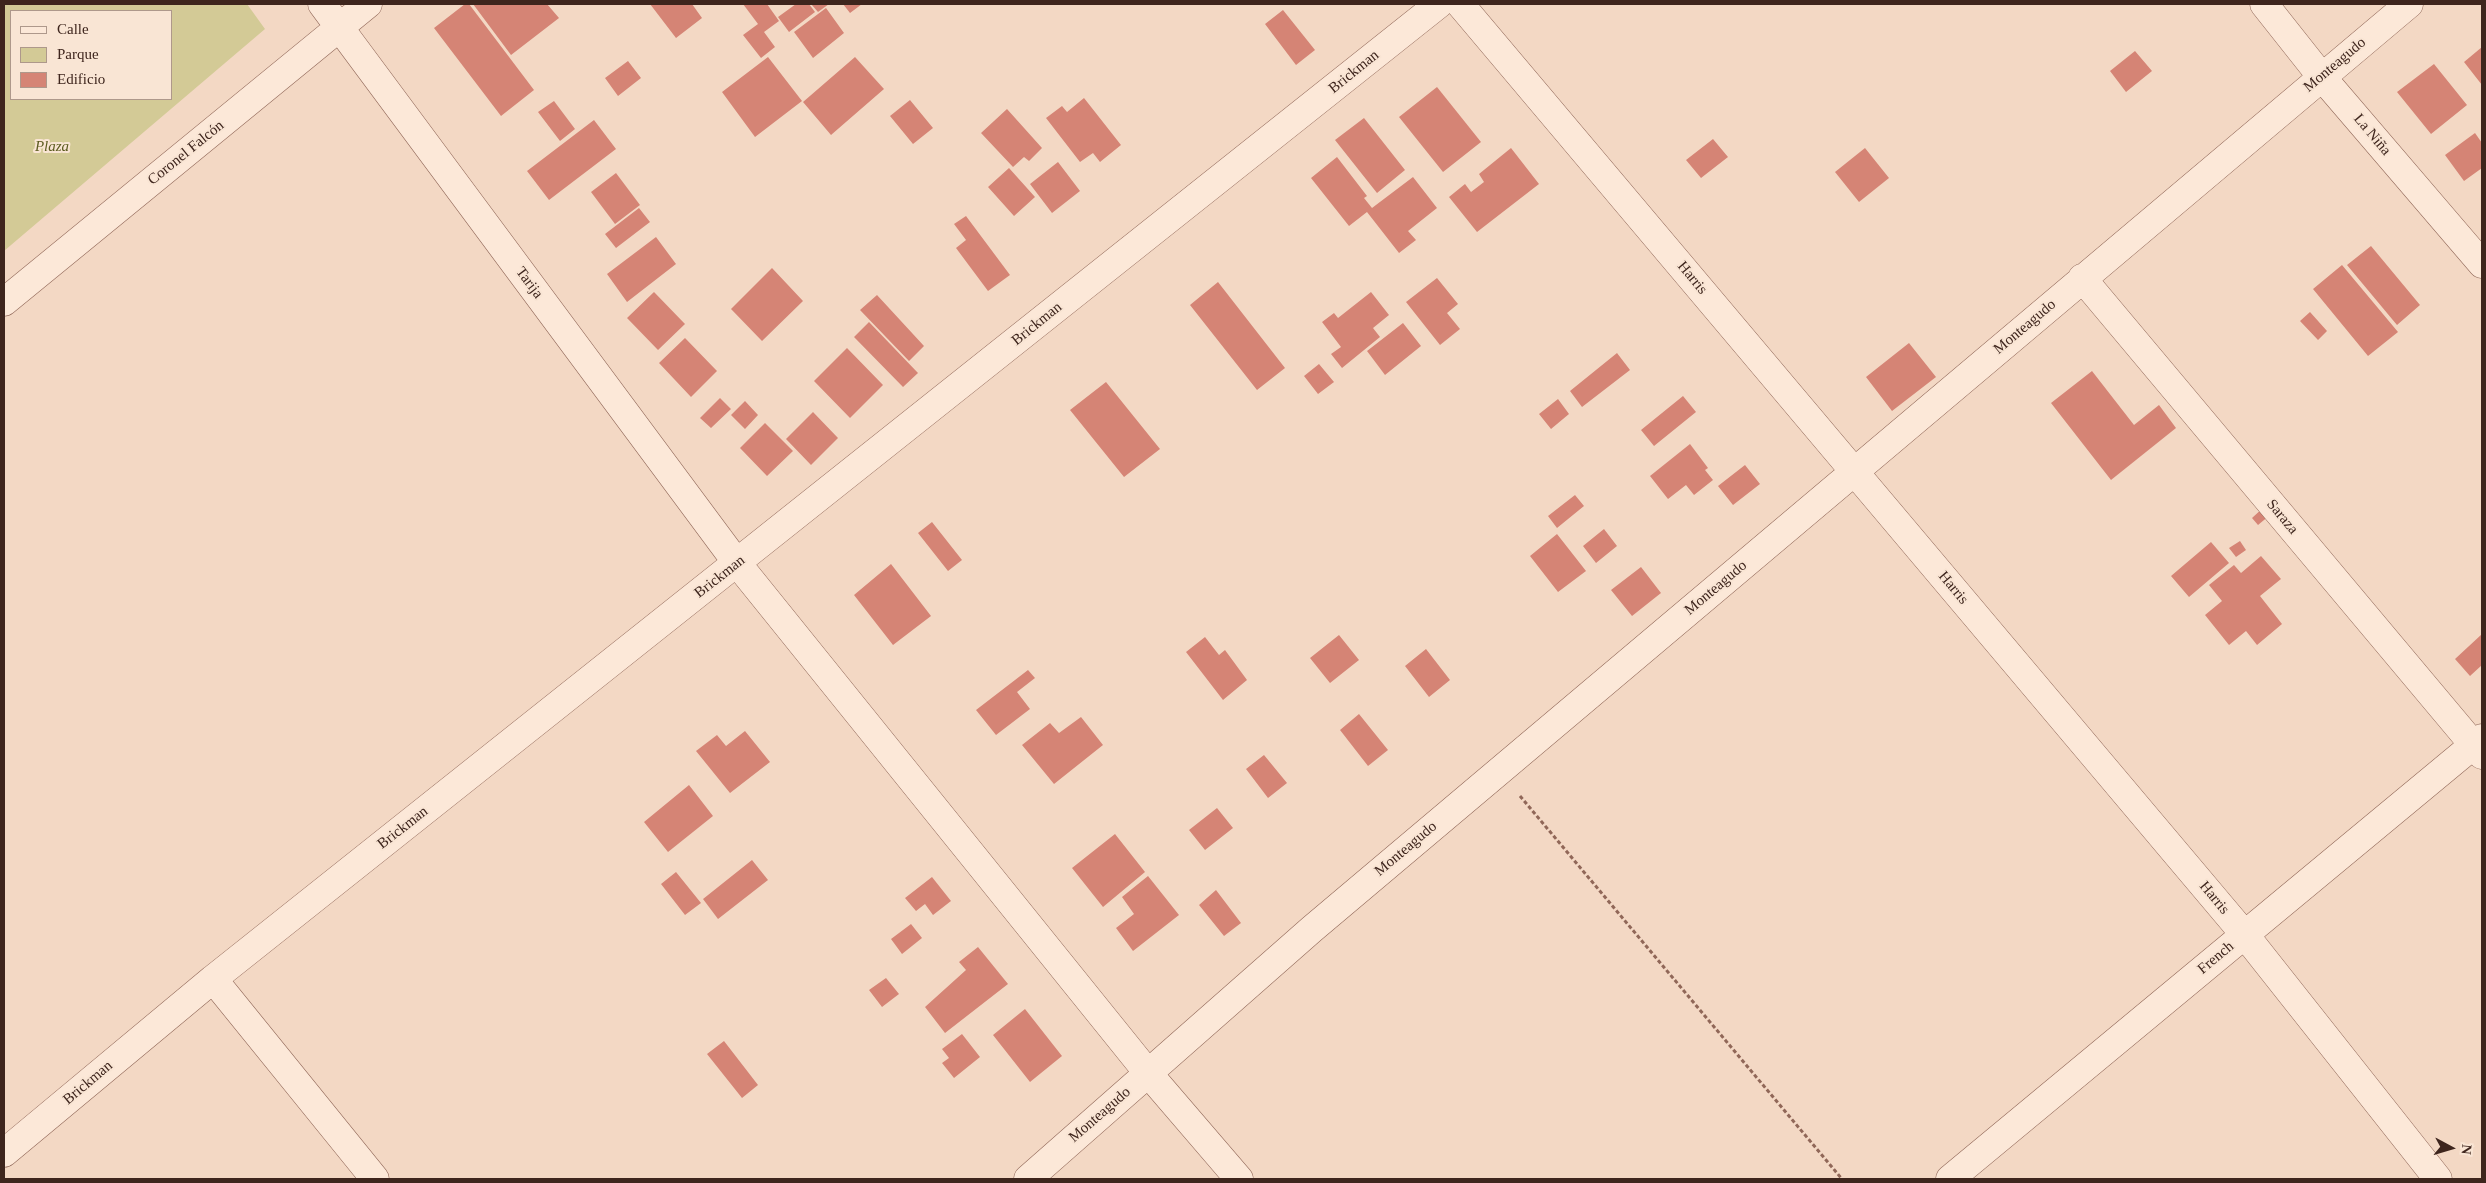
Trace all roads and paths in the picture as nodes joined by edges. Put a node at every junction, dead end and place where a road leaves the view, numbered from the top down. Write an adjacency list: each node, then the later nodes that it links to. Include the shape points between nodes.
1 (322, 4): 7 (street, Tarija)
2 (368, 4): 7 (street, Coronel Falcón)
3 (1439, 4): 13 (street, Brickman)
4 (1460, 4): 12 (street, Harris)
5 (2264, 4): 8 (street, La Niña)
6 (2409, 4): 8 (street, Monteagudo)
7 (339, 28): 11 (street, Coronel Falcón); 13 (street, Tarija)
8 (2321, 76): 9 (street, La Niña); 10 (street, Monteagudo)
9 (2482, 264)
10 (2082, 278): 12 (street, Monteagudo); 14 (street, Saraza)
11 (4, 302)
12 (1855, 471): 15 (street, Monteagudo); 16 (street, Harris)
13 (737, 563): 17 (street, Brickman); 18 (street, Tarija)
14 (2479, 746): 16 (street, French)
15 (1499, 771): 18 (street, Monteagudo, via 1312,928); 23 (path)
16 (2245, 935): 24 (street, French); 25 (street, Harris)
17 (213, 979): 19 (street, Brickman); 20 (street)
18 (1148, 1073): 21 (street, Monteagudo); 22 (street, Tarija)
19 (4, 1153)
20 (375, 1179)
21 (1028, 1179)
22 (1239, 1179)
23 (1842, 1179)
24 (1950, 1179)
25 (2438, 1179)

